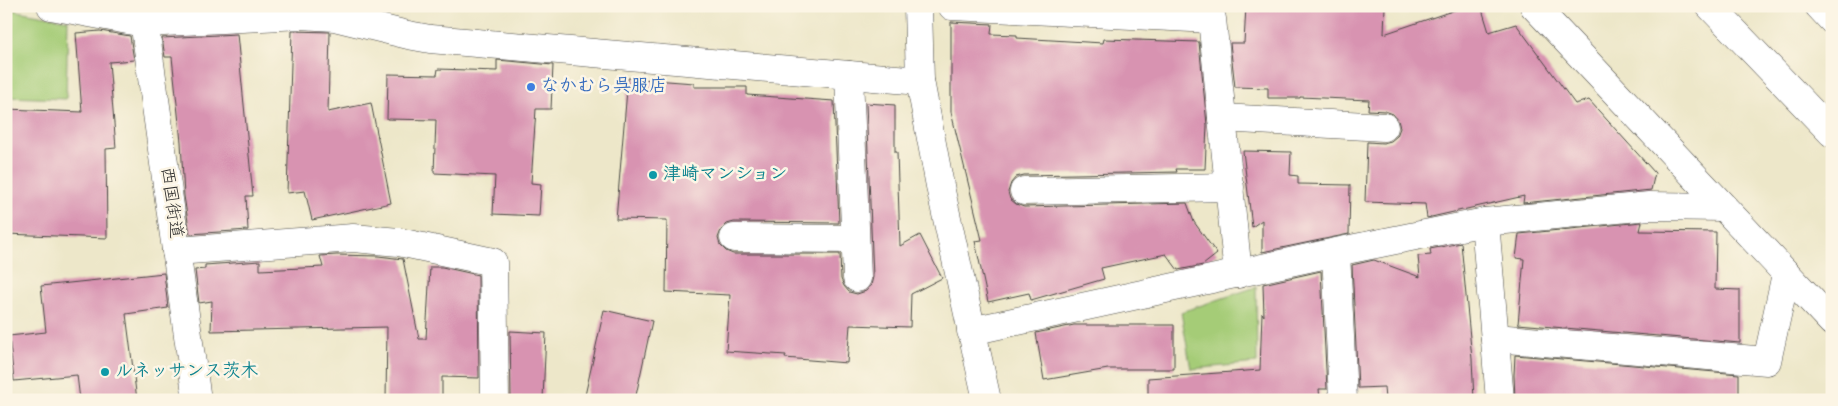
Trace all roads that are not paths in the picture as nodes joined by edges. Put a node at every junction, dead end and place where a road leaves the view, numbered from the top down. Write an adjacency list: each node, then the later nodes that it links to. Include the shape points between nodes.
1 (51, 6): 7 (main road)
2 (918, 6): 10 (main road)
3 (952, 6): 11 (main road, via 1212,19)
4 (1534, 6): 16 (main road)
5 (1710, 6): 13 (main road)
6 (1819, 6): 8 (main road)
7 (143, 14): 9 (main road, via 334,17 430,39); 20 (main road, 西国街道)
8 (1832, 20)
9 (850, 75): 10 (main road); 19 (main road)
10 (920, 81): 26 (main road)
11 (1222, 118): 12 (main road); 14 (main road)
12 (1384, 127)
13 (1832, 133)
14 (1230, 187): 15 (main road); 22 (main road)
15 (1024, 191)
16 (1722, 207): 17 (main road, via 1649,206); 23 (main road)
17 (1485, 222): 21 (main road); 27 (main road)
18 (734, 238): 19 (main road)
19 (855, 239): 24 (main road)
20 (176, 251): 28 (main road, 西国街道); 29 (main road, via 353,238 399,242 493,262)
21 (1336, 252): 22 (main road); 31 (main road)
22 (1238, 274): 26 (main road)
23 (1786, 274): 25 (main road); 27 (main road, via 1768,361)
24 (857, 278)
25 (1832, 322)
26 (971, 331): 30 (main road)
27 (1495, 338): 32 (main road)
28 (197, 400)
29 (495, 400)
30 (987, 400)
31 (1342, 400)
32 (1500, 400)

